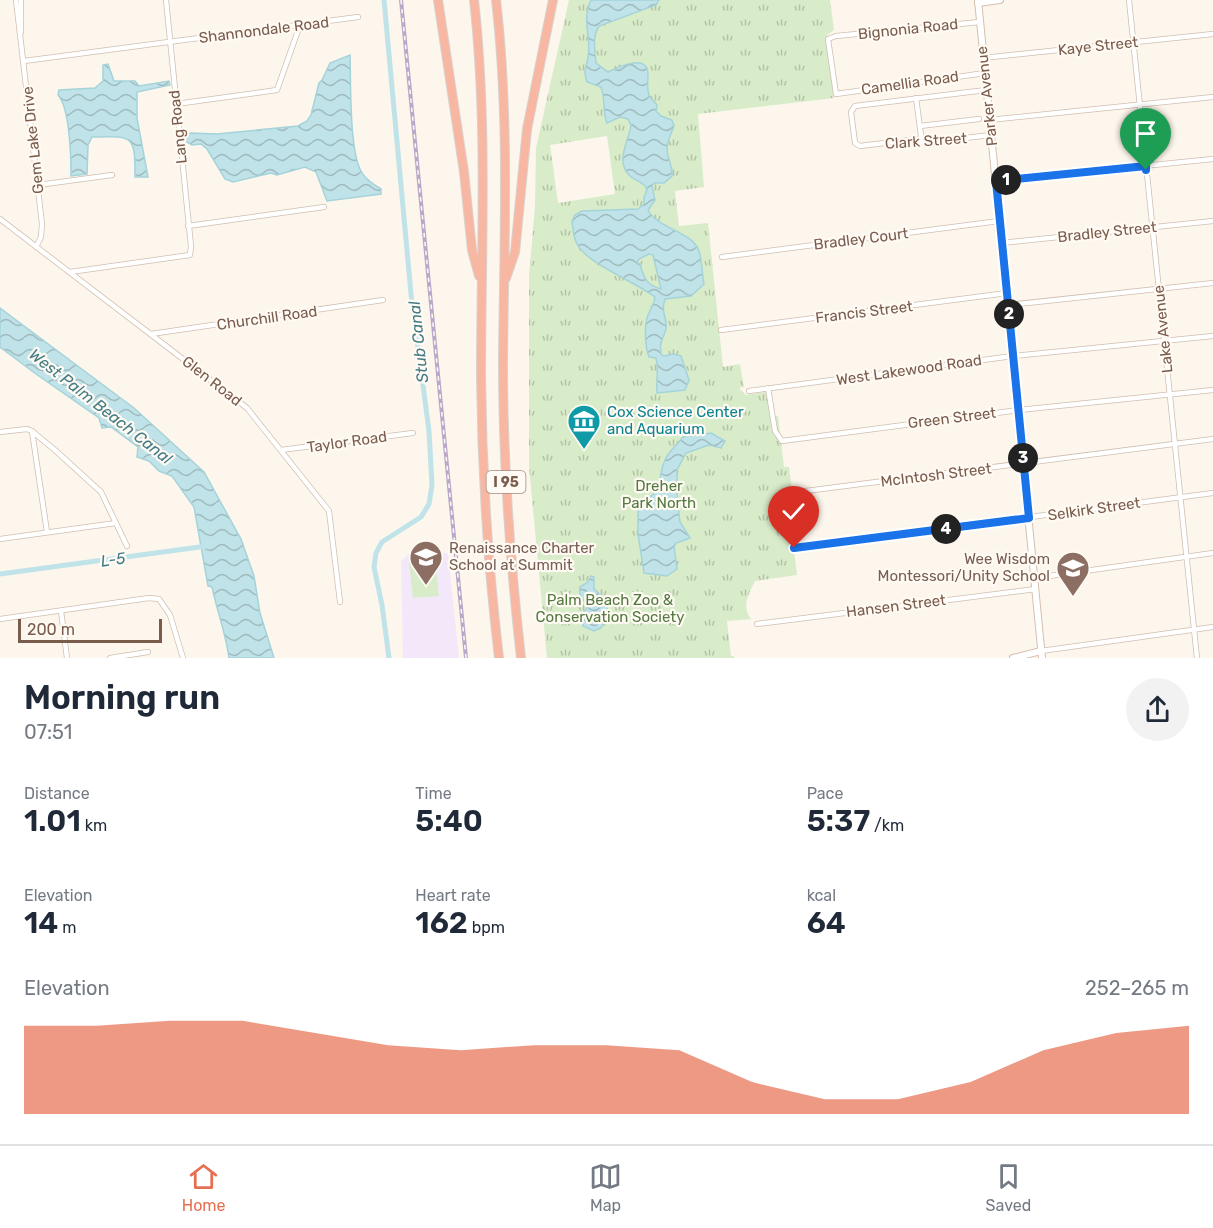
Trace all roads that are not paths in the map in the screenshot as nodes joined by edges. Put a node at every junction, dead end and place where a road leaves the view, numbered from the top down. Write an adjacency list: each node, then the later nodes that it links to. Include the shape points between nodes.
1 (16, 0): 14 (street, Gem Lake Drive)
2 (21, 0): 14 (street, Gem Lake Drive)
3 (166, 0): 16 (street, Lang Road)
4 (438, 0): 49 (highway, via 472,250)
5 (474, 0): 49 (highway, I 95, via 481,86)
6 (496, 0): 48 (highway, I 95, via 504,101)
7 (553, 0): 48 (highway, via 527,129 515,252)
8 (1000, 0): 10 (street)
9 (1129, 0): 17 (street, Lake Avenue)
10 (978, 2): 12 (street, Parker Avenue)
11 (358, 17): 13 (street, Shannondale Road)
12 (980, 22): 18 (street, Parker Avenue); 22 (street, Bignonia Road, via 828,39)
13 (300, 25): 16 (street, Shannondale Road); 25 (street, via 277,90)
14 (21, 32): 19 (street, Gem Lake Drive)
15 (1213, 34): 17 (street, Kaye Street)
16 (170, 42): 19 (street, Shannondale Road); 25 (street, Lang Road)
17 (1133, 43): 18 (street, Kaye Street); 26 (street, Lake Avenue)
18 (983, 58): 20 (street, Parker Avenue)
19 (24, 61): 36 (street, Gem Lake Drive)
20 (984, 73): 21 (street, Parker Avenue); 22 (street, Camellia Road)
21 (986, 90): 24 (street); 28 (street, Parker Avenue)
22 (836, 94)
23 (1213, 97): 26 (street)
24 (916, 98): 29 (street); 31 (street, Clark Street, via 855,106 851,112 855,143 860,146 917,139)
25 (176, 104): 41 (street, Lang Road)
26 (1140, 105): 28 (street); 33 (street, Lake Avenue)
27 (979, 119): 29 (street)
28 (989, 120): 30 (street, Parker Avenue)
29 (920, 126): 31 (street)
30 (991, 135): 31 (street, Clark Street); 35 (street, Parker Avenue)
31 (922, 143)
32 (1213, 159): 33 (street)
33 (1146, 166): 35 (street); 42 (street, Lake Avenue)
34 (112, 175): 36 (street)
35 (996, 181): 39 (street, Parker Avenue)
36 (38, 185): 44 (street, Gem Lake Drive, via 42,224)
37 (324, 207): 41 (street)
38 (0, 219): 44 (street, Glen Road)
39 (999, 221): 43 (street, Parker Avenue); 45 (street, Bradley Court)
40 (1213, 221): 42 (street, Bradley Street)
41 (189, 226): 46 (street, Lang Road, via 190,255)
42 (1152, 228): 43 (street, Bradley Street); 50 (street, Lake Avenue)
43 (1002, 243): 51 (street, Parker Avenue)
44 (36, 247): 46 (street, Glen Road)
45 (722, 257)
46 (70, 273): 55 (street, Glen Road)
47 (1213, 283): 50 (street)
48 (504, 284): 95 (highway, I 95, via 505,453)
49 (482, 285): 94 (highway, I 95, via 483,464)
50 (1159, 290): 53 (street); 57 (street, Lake Avenue)
51 (1007, 293): 53 (street, Parker Avenue); 54 (street, Francis Street)
52 (383, 300): 55 (street, Churchill Road)
53 (1008, 305): 58 (street, Parker Avenue)
54 (721, 330)
55 (151, 334): 69 (street, Glen Road, via 247,408)
56 (1213, 336): 57 (street, West Lakewood Road)
57 (1164, 342): 58 (street, West Lakewood Road); 62 (street, Lake Avenue)
58 (1013, 356): 59 (street, West Lakewood Road); 63 (street, Parker Avenue)
59 (768, 388): 61 (street, West Lakewood Road); 63 (street, Green Street, via 775,431 782,441)
60 (1213, 390): 62 (street, Green Street)
61 (749, 391)
62 (1169, 394): 63 (street, Green Street); 68 (street, Lake Avenue)
63 (1018, 410): 70 (street, Parker Avenue)
64 (32, 431): 65 (street); 74 (street, via 101,492); 75 (street)
65 (0, 432)
66 (413, 433): 69 (street, Taylor Road)
67 (1213, 439): 68 (street, McIntosh Street)
68 (1174, 443): 70 (street, McIntosh Street); 72 (street, Lake Avenue)
69 (281, 450): 83 (street, Glen Road, via 329,511)
70 (1023, 464): 73 (street, Parker Avenue); 78 (street, McIntosh Street, via 788,494 785,497 792,545)
71 (1213, 493): 72 (street, Selkirk Street)
72 (1180, 496): 73 (street, Selkirk Street); 80 (street, Lake Avenue)
73 (1029, 518): 78 (street, Selkirk Street); 81 (street, Parker Avenue)
74 (116, 523): 75 (street); 77 (street)
75 (46, 532): 76 (street)
76 (0, 539)
77 (127, 546)
78 (796, 548)
79 (1213, 553): 80 (street)
80 (1186, 557): 81 (street); 88 (street, Lake Avenue)
81 (1035, 578): 82 (street, Parker Avenue)
82 (1036, 589): 86 (street, Hansen Street); 90 (street, Parker Avenue)
83 (339, 602)
84 (61, 611): 85 (street); 91 (street); 93 (street, via 159,599 167,609)
85 (0, 620)
86 (757, 624)
87 (1213, 627): 88 (street)
88 (1194, 629): 90 (street); 97 (street, Lake Avenue)
89 (148, 652): 92 (street)
90 (1042, 655): 96 (street)
91 (67, 658)
92 (110, 658)
93 (183, 658)
94 (499, 658)
95 (521, 658)
96 (1013, 658)
97 (1197, 658)

